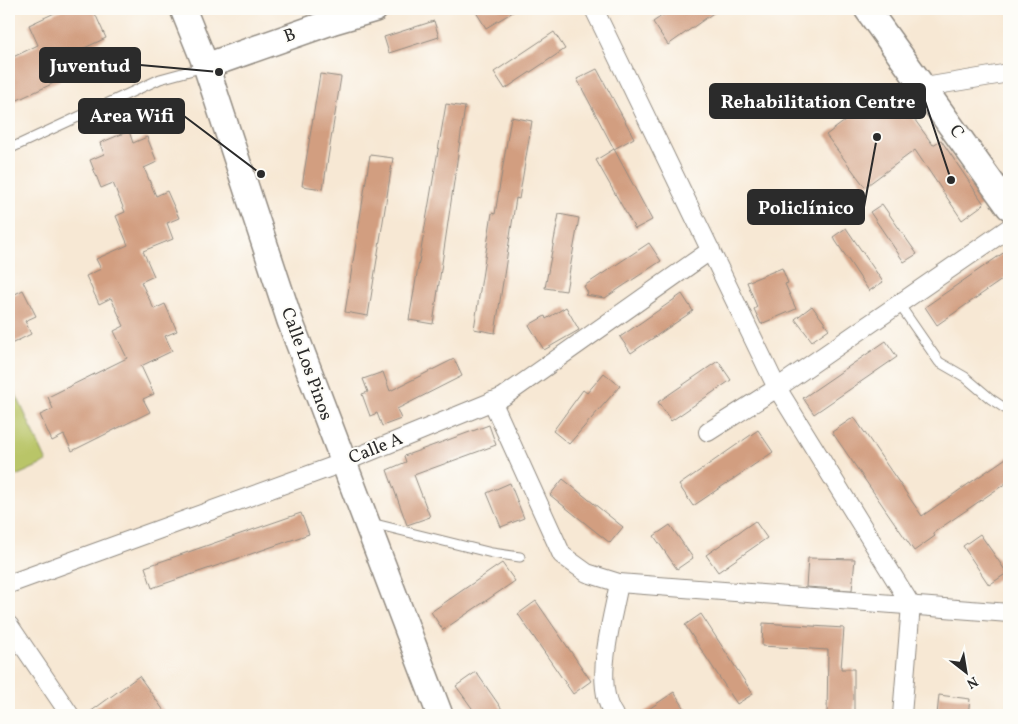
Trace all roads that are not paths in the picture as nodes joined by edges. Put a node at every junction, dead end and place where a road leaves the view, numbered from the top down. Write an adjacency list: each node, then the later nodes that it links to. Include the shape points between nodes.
1 (183, 9): 5 (street, Calle Los Pinos)
2 (375, 9): 5 (street, B)
3 (594, 9): 11 (street)
4 (867, 9): 7 (street, C)
5 (206, 66): 8 (lane, via 160,79); 17 (street, Calle Los Pinos, via 290,321)
6 (1009, 74): 7 (street)
7 (925, 87): 9 (street, C)
8 (9, 149)
9 (1009, 207)
10 (1009, 228): 12 (street)
11 (711, 250): 13 (street); 14 (street, Calle A, via 510,392)
12 (899, 304): 13 (street); 15 (lane, via 939,362 965,376)
13 (777, 388): 16 (street); 22 (street)
14 (492, 401): 17 (street, Calle A); 20 (street, via 562,555 587,573)
15 (1009, 411)
16 (708, 432)
17 (342, 463): 18 (street, Calle Los Pinos); 21 (street, Calle A)
18 (366, 521): 19 (lane); 26 (street, Calle Los Pinos)
19 (520, 557)
20 (620, 583): 22 (street); 27 (street, via 603,674 609,708)
21 (9, 584)
22 (911, 605): 23 (street); 28 (street)
23 (1009, 613)
24 (9, 625): 25 (street)
25 (70, 715)
26 (440, 715)
27 (614, 715)
28 (902, 715)

